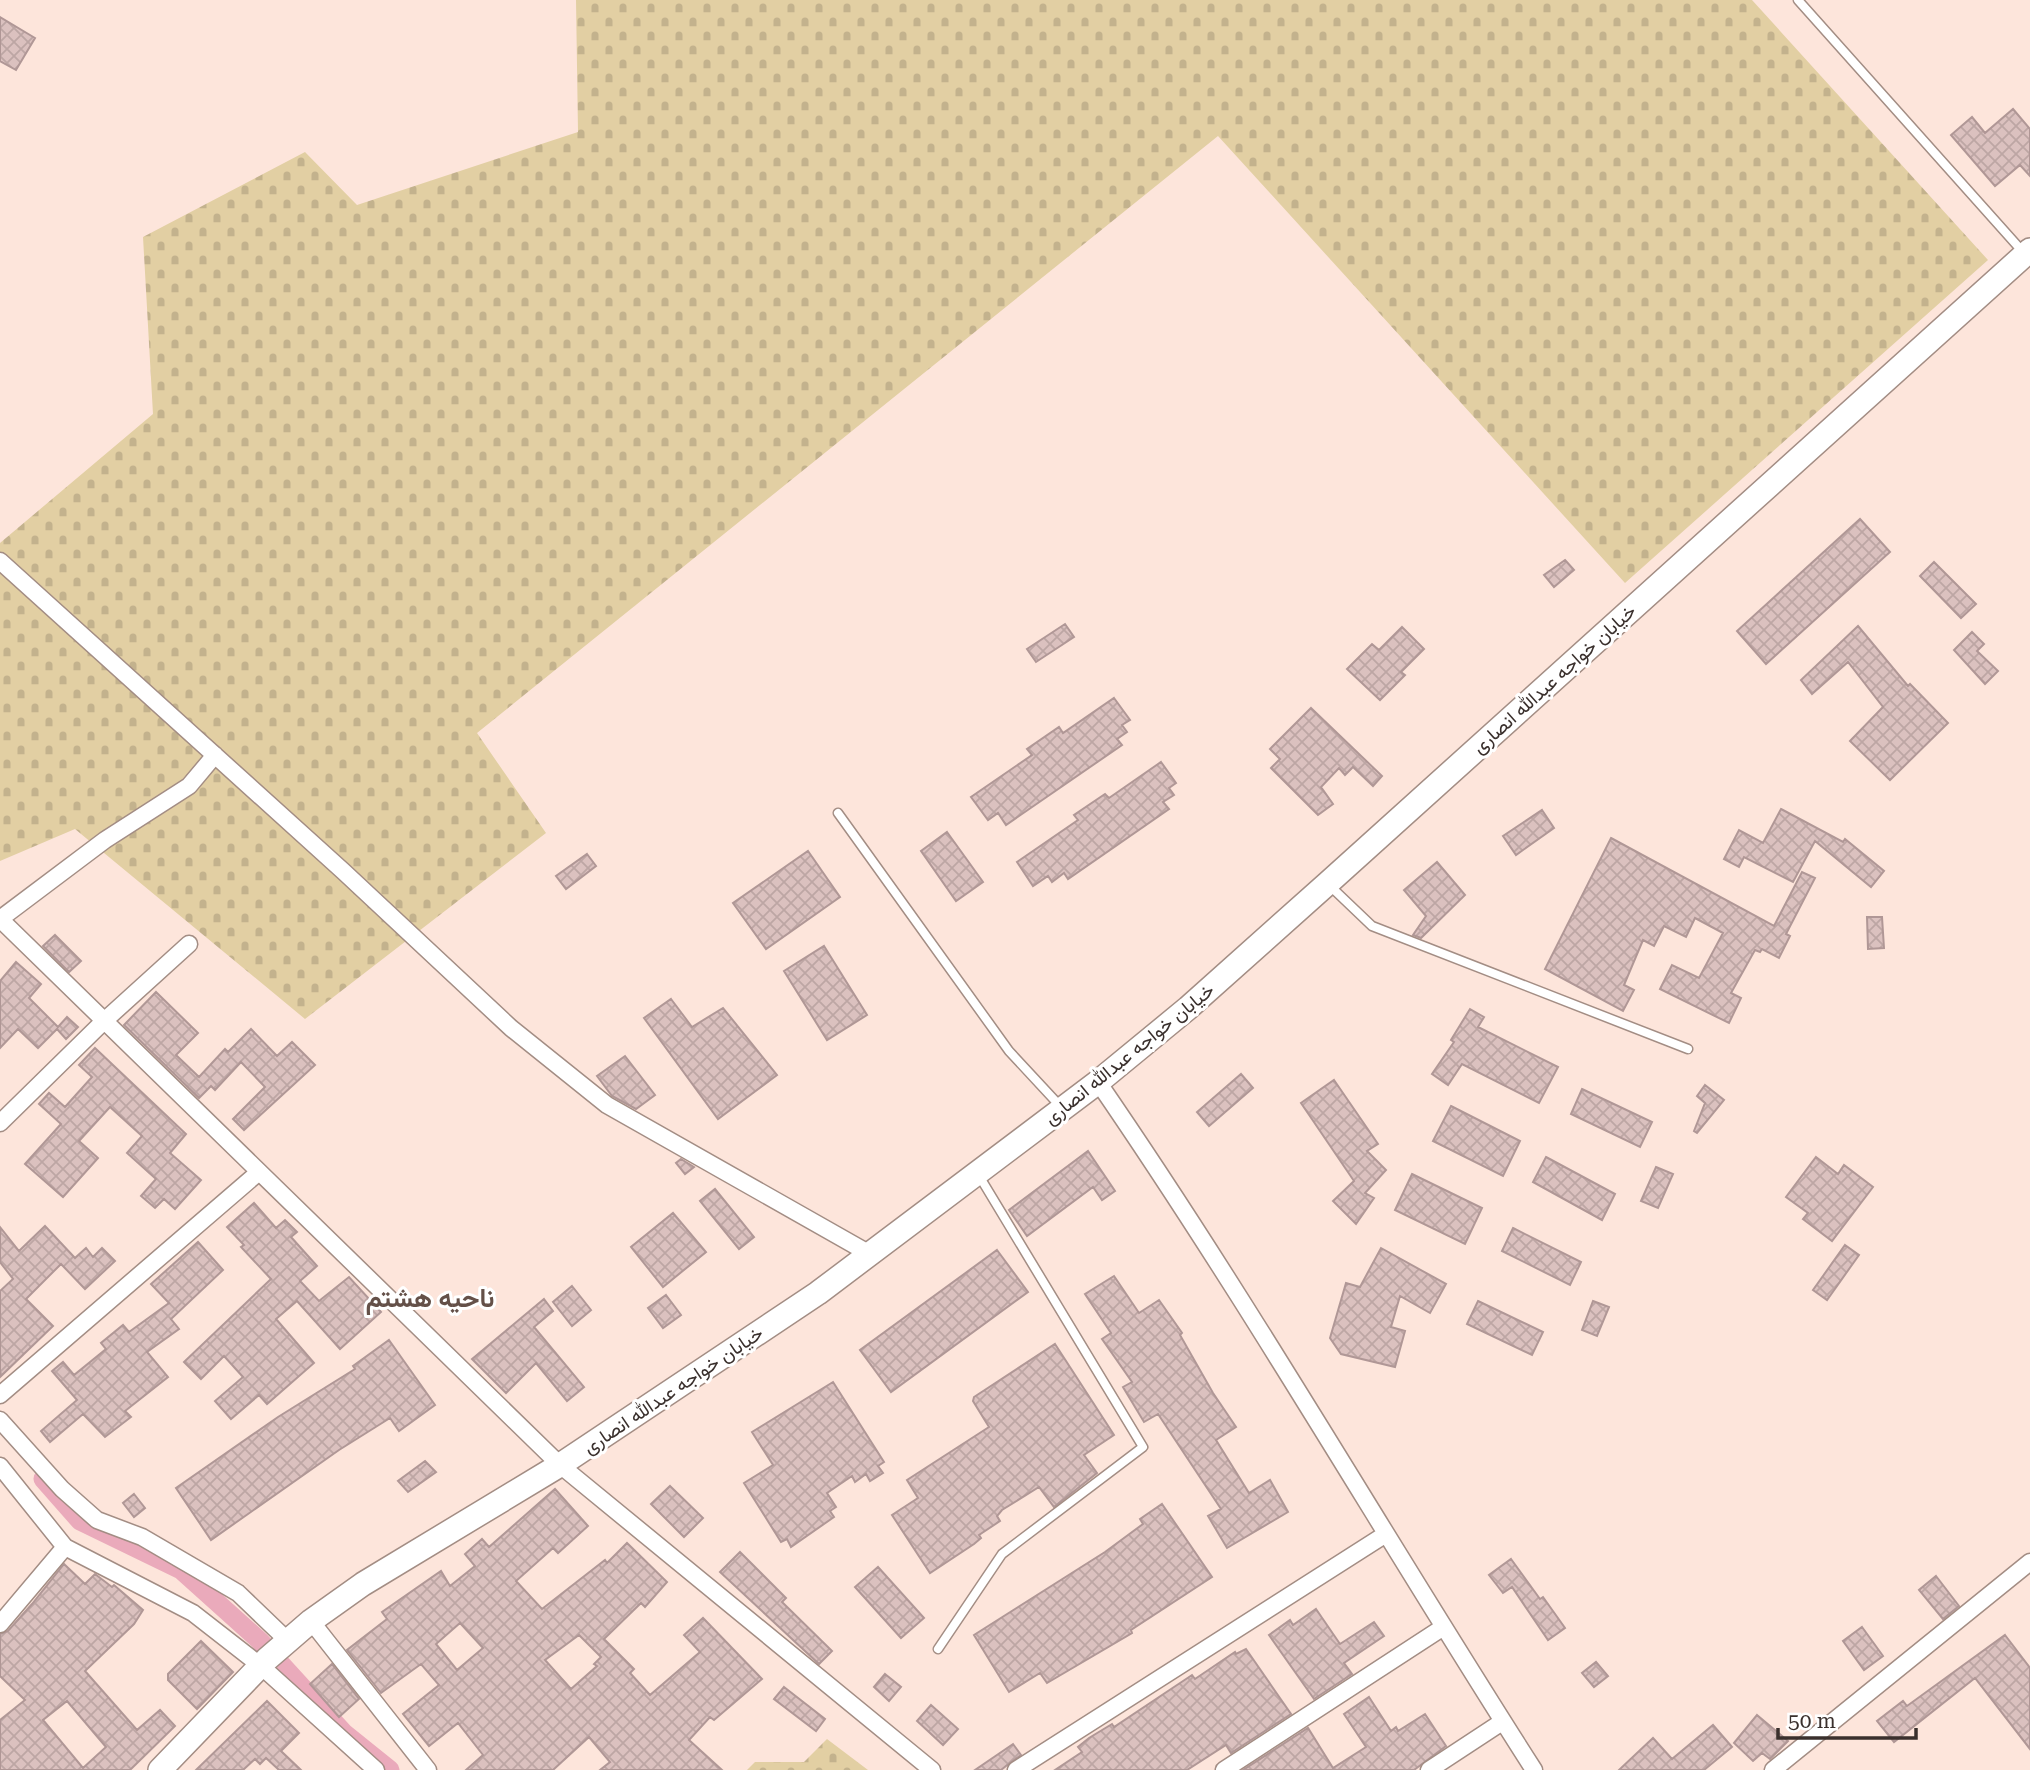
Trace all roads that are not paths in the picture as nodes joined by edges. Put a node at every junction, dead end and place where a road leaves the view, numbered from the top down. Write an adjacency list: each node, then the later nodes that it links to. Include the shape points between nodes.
1 (1798, 0): 2 (lane)
2 (2027, 252): 6 (street, خیابان خواجه عبدالله انصاری)
3 (0, 561): 4 (street)
4 (215, 755): 7 (street, via 189,786); 16 (street, via 511,1028 607,1105)
5 (838, 813): 12 (lane, via 1009,1051)
6 (1328, 883): 10 (lane, via 1372,926); 11 (street, خیابان خواجه عبدالله انصاری)
7 (0, 919): 9 (street)
8 (189, 944): 9 (street)
9 (103, 1022): 13 (street); 14 (street)
10 (1688, 1049)
11 (1098, 1082): 12 (street, خیابان خواجه عبدالله انصاری); 21 (street, via 1193,1220)
12 (1063, 1109): 15 (street, خیابان خواجه عبدالله انصاری)
13 (0, 1123)
14 (259, 1172): 17 (street); 19 (street)
15 (978, 1174): 16 (street, خیابان خواجه عبدالله انصاری); 28 (lane, via 1143,1447 1002,1554)
16 (870, 1255): 19 (street, خیابان خواجه عبدالله انصاری)
17 (0, 1395)
18 (0, 1420): 27 (street, via 61,1489 97,1520 142,1537 239,1592)
19 (559, 1465): 24 (street, خیابان خواجه عبدالله انصاری, via 363,1584); 34 (street)
20 (0, 1466): 22 (street)
21 (1387, 1534): 26 (street); 35 (street)
22 (65, 1547): 25 (street); 29 (street, via 193,1613)
23 (2030, 1562): 39 (street)
24 (311, 1621): 27 (street, خیابان خواجه عبدالله انصاری); 33 (street)
25 (0, 1625)
26 (1442, 1628): 30 (street); 36 (street)
27 (286, 1640): 29 (street, خیابان خواجه عبدالله انصاری)
28 (938, 1649)
29 (261, 1666): 31 (street, خیابان خواجه عبدالله انصاری); 32 (street)
30 (1503, 1721): 37 (street); 38 (street)
31 (160, 1770)
32 (376, 1770)
33 (428, 1770)
34 (932, 1770)
35 (1016, 1770)
36 (1224, 1770)
37 (1429, 1770)
38 (1534, 1770)
39 (1773, 1770)

